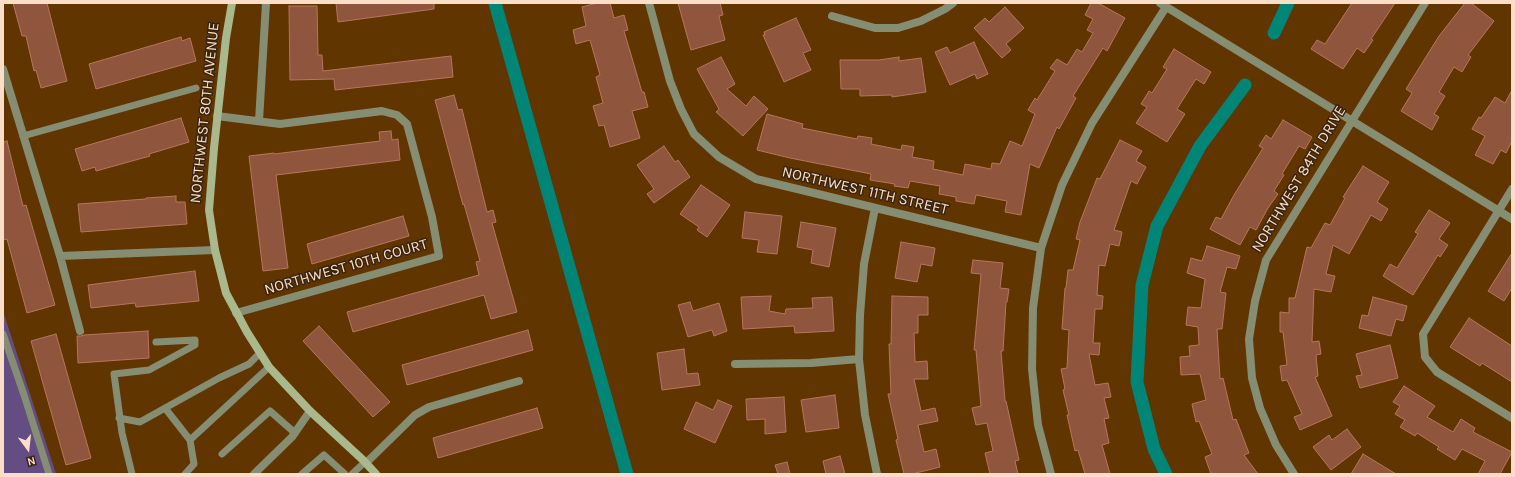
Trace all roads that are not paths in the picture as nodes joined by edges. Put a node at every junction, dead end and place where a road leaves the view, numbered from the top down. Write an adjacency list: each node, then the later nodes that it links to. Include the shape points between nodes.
1 (232, 3): 10 (street, NORTHWEST 80TH AVENUE)
2 (266, 3): 12 (street)
3 (649, 3): 15 (street, NORTHWEST 11TH STREET, via 670,81 681,109 694,134 719,157 756,179)
4 (953, 3): 7 (street, via 921,20 898,28 875,28)
5 (1425, 3): 11 (street, NORTHWEST 84TH DRIVE)
6 (1163, 5): 11 (street); 18 (street, via 1092,123 1062,185)
7 (832, 16)
8 (3, 69): 13 (street)
9 (196, 88): 13 (lane)
10 (217, 116): 12 (street, NORTHWEST 10TH COURT); 19 (street, NORTHWEST 80TH AVENUE, via 209,210)
11 (1352, 120): 16 (street); 48 (street, NORTHWEST 84TH DRIVE, via 1266,260 1255,301 1249,339 1252,378 1260,408 1273,438)
12 (259, 121): 21 (street, NORTHWEST 10TH COURT, via 280,124 382,111 397,115 407,124 432,217 439,256)
13 (23, 136): 20 (street)
14 (1512, 189): 16 (street)
15 (875, 208): 18 (street, NORTHWEST 11TH STREET); 26 (street, via 864,264)
16 (1498, 210): 17 (street); 33 (street, via 1423,334 1425,357 1437,372)
17 (1512, 219)
18 (1041, 248): 47 (street, via 1033,308 1032,369 1038,426)
19 (215, 250): 20 (street); 21 (street, NORTHWEST 80TH AVENUE, via 226,293)
20 (60, 256): 22 (street)
21 (236, 313): 25 (street, NORTHWEST 80TH AVENUE)
22 (80, 330)
23 (3, 334): 38 (lane)
24 (156, 342): 32 (lane, via 195,340 195,345 148,370 114,374)
25 (260, 353): 28 (street, NORTHWEST 80TH AVENUE); 30 (lane, via 249,364)
26 (859, 359): 27 (street, via 811,363); 46 (street, via 865,415)
27 (735, 364)
28 (269, 367): 31 (street, NORTHWEST 80TH AVENUE); 35 (lane)
29 (519, 381): 37 (street, via 429,407 415,415)
30 (165, 408): 32 (lane, via 140,422); 35 (lane)
31 (310, 411): 34 (street); 37 (street, NORTHWEST 80TH AVENUE)
32 (119, 418): 39 (lane)
33 (1512, 418)
34 (294, 433): 36 (lane, via 270,411); 41 (street)
35 (190, 440): 40 (lane, via 194,464)
36 (222, 454)
37 (366, 462): 44 (lane); 45 (street, NORTHWEST 80TH AVENUE)
38 (50, 474)
39 (132, 474)
40 (185, 474)
41 (254, 474)
42 (302, 474): 43 (lane, via 324,455)
43 (345, 474)
44 (352, 474)
45 (376, 474)
46 (877, 474)
47 (1051, 474)
48 (1294, 474)

